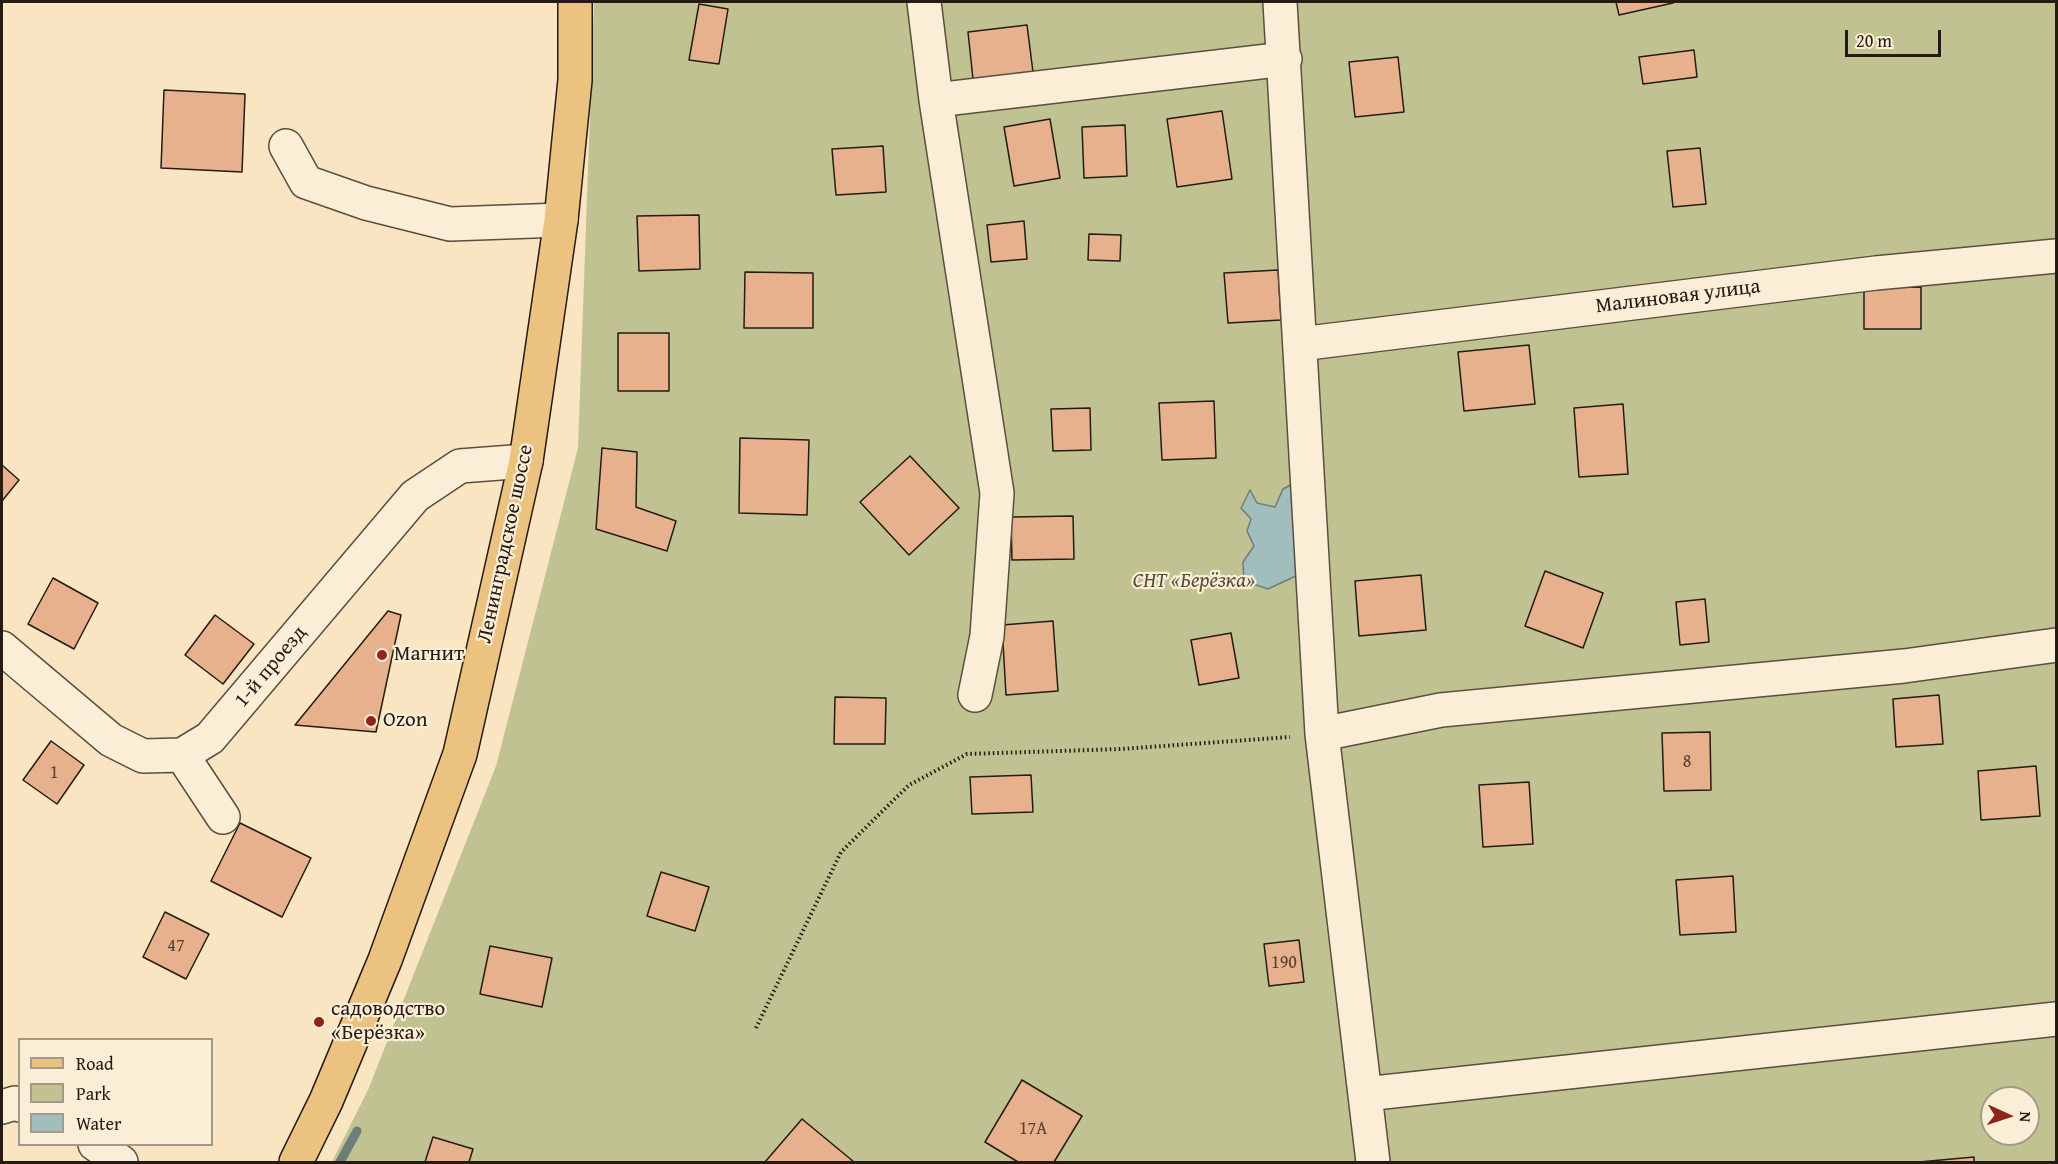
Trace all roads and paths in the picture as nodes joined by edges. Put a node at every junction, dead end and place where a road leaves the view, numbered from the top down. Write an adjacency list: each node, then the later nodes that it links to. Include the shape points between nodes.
1 (575, 2): 7 (main road, Ленинградское шоссе, via 574,80)
2 (924, 2): 5 (street)
3 (1280, 2): 4 (street)
4 (1285, 59): 5 (street); 9 (street)
5 (936, 100): 13 (street, via 997,493 987,636)
6 (286, 147): 7 (street, via 306,182 366,203 450,224)
7 (561, 220): 10 (main road, Ленинградское шоссе)
8 (2056, 256): 9 (street, Малиновая улица, via 1876,273)
9 (1300, 344): 14 (street)
10 (526, 460): 15 (street, 1-й проезд, via 460,466 416,496 210,738); 24 (main road, Ленинградское шоссе, via 460,754 380,971)
11 (2056, 645): 14 (street, via 1904,666 1441,710)
12 (2, 648): 15 (street, 1-й проезд, via 111,740 143,756)
13 (975, 695)
14 (1322, 734): 18 (path, via 1132,748 967,754 909,785 841,852); 19 (street)
15 (182, 755): 16 (street)
16 (223, 817)
17 (2056, 1018): 19 (street)
18 (756, 1028)
19 (1365, 1094): 25 (street)
20 (18, 1104): 21 (street)
21 (2, 1107)
22 (98, 1146): 23 (street)
23 (121, 1162)
24 (296, 1162)
25 (1373, 1162)

